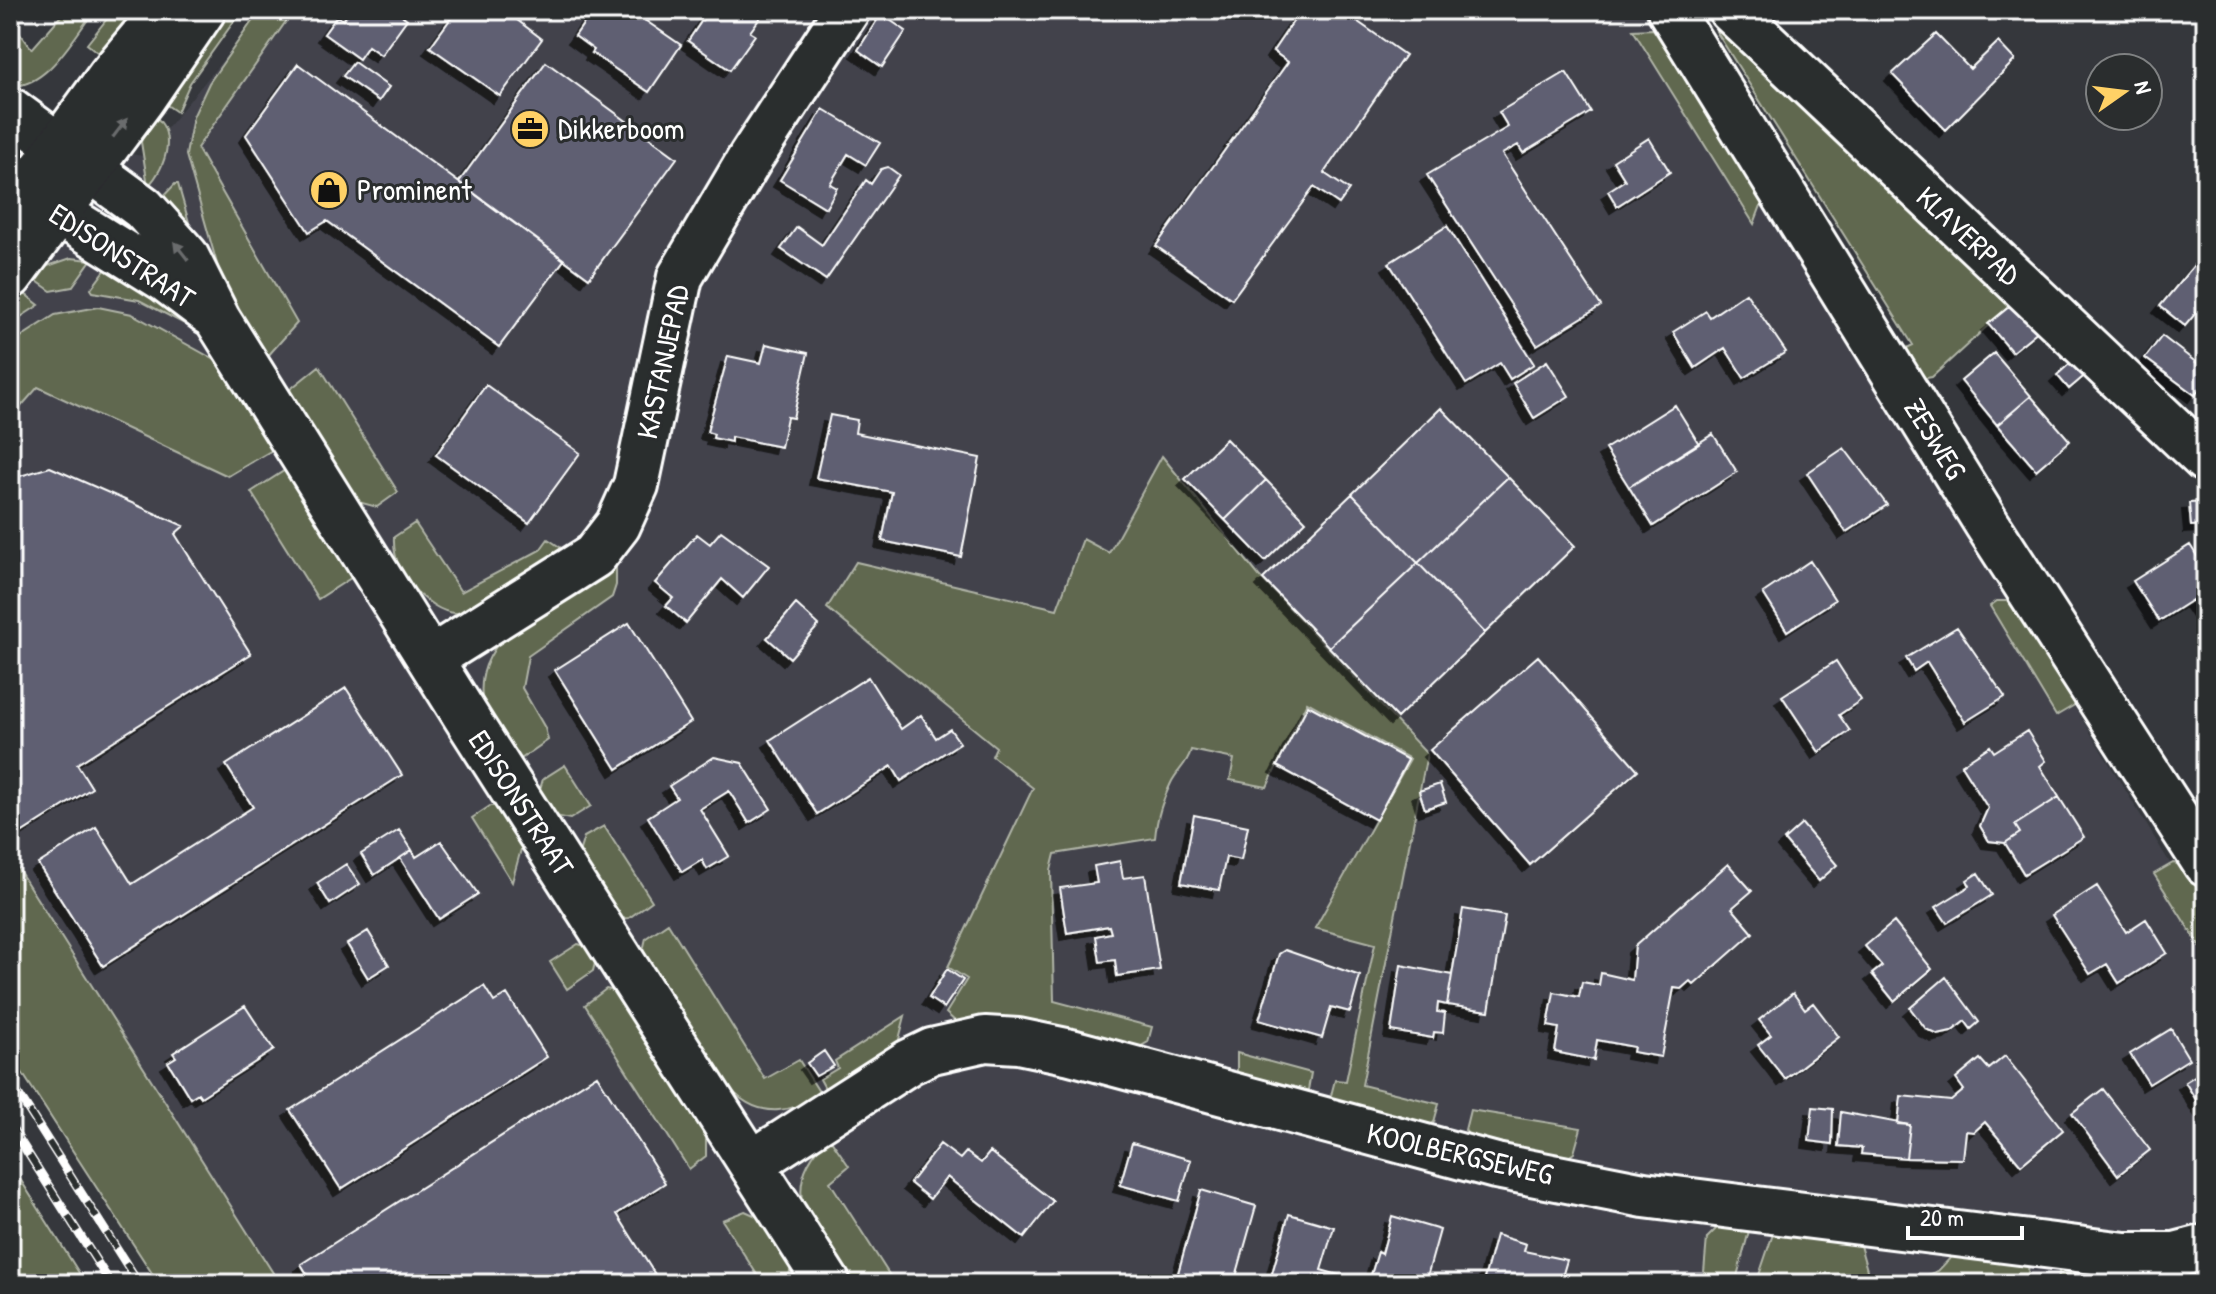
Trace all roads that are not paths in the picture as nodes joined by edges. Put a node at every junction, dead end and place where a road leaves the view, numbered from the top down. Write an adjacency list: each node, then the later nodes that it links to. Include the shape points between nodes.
1 (165, 10): 7 (street)
2 (203, 10): 7 (street, one-way to 2)
3 (847, 10): 12 (street, KASTANJEPAD, via 680,277 636,485 618,525 594,556)
4 (1670, 10): 13 (street, ZESWEG, via 1987,524)
5 (1731, 10): 11 (street, KLAVERPAD)
6 (10, 110): 7 (street, EDISONSTRAAT)
7 (75, 157): 8 (street); 10 (street, EDISONSTRAAT, one-way to 7, via 186,256 143,208)
8 (26, 200): 9 (street); 10 (street, EDISONSTRAAT, via 165,279)
9 (10, 276)
10 (218, 320): 12 (street, EDISONSTRAAT)
11 (2206, 460)
12 (432, 658): 14 (street, EDISONSTRAAT)
13 (2206, 864)
14 (752, 1163): 15 (street, KOOLBERGSEWEG, via 909,1062 955,1044 996,1040 1071,1052 1496,1166 1644,1195 2125,1255 2175,1255); 16 (street, EDISONSTRAAT)
15 (2206, 1247)
16 (828, 1284)

